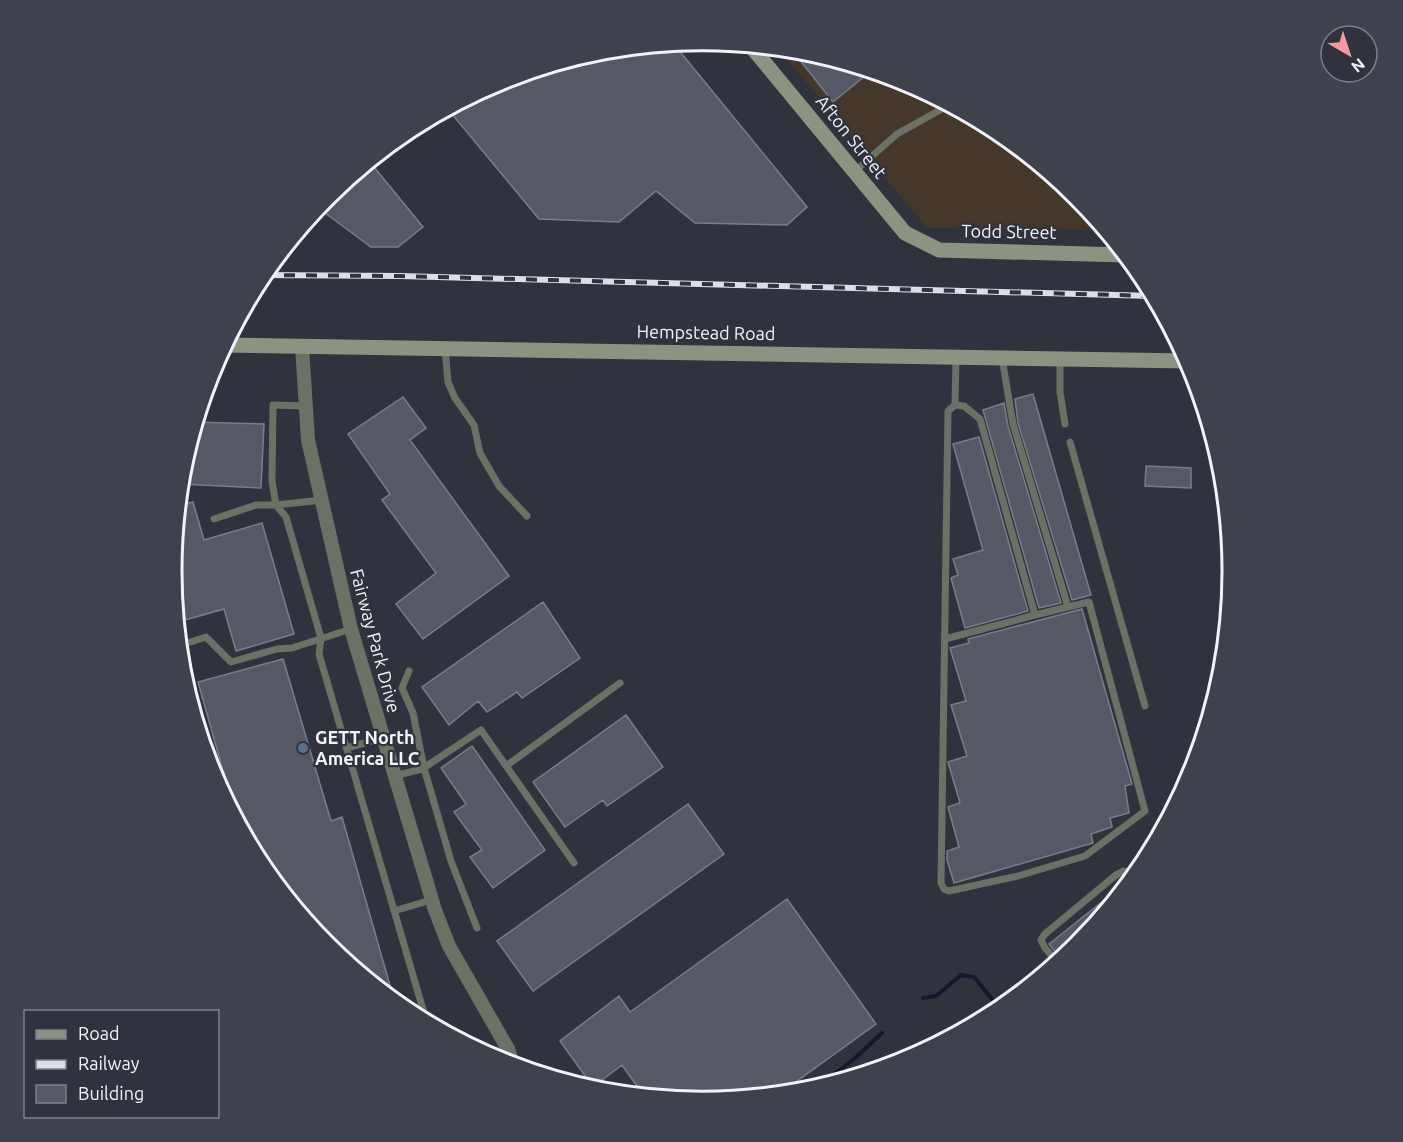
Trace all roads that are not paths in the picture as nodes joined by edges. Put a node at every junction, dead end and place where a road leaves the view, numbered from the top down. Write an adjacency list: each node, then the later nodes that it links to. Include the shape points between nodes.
1 (757, 54): 3 (main road, Afton Street)
2 (940, 110): 3 (lane, via 897,134)
3 (854, 172): 4 (main road, Afton Street, via 905,233)
4 (929, 245): 5 (main road, Todd Street, via 939,250)
5 (1115, 255)
6 (233, 345): 7 (main road, Hempstead Road)
7 (302, 346): 8 (main road, Hempstead Road); 14 (street, Fairway Park Drive)
8 (445, 348): 9 (main road, Hempstead Road); 19 (lane, via 448,382 474,425 480,453 499,486)
9 (956, 357): 10 (main road, Hempstead Road); 13 (lane)
10 (1002, 358): 11 (main road, Hempstead Road); 21 (lane, via 1013,424)
11 (1060, 359): 12 (main road, Hempstead Road); 15 (lane)
12 (1177, 361)
13 (955, 405): 22 (lane, via 964,406 980,419); 25 (lane, via 948,411)
14 (306, 406): 17 (street, Fairway Park Drive, via 308,440); 18 (lane, via 273,405 272,481)
15 (1065, 424)
16 (1070, 442): 29 (lane)
17 (322, 500): 18 (lane); 23 (street, Fairway Park Drive)
18 (276, 505): 20 (lane, via 256,505); 24 (lane, via 286,517)
19 (527, 516)
20 (214, 519)
21 (1068, 607): 22 (lane); 25 (lane, via 1089,602 1145,811 1085,856 955,891 944,889 941,883)
22 (1035, 615): 25 (lane)
23 (351, 629): 24 (lane); 30 (street, Fairway Park Drive)
24 (321, 638): 26 (lane, via 231,662 206,638); 31 (lane, via 319,654)
25 (945, 639)
26 (187, 644)
27 (409, 671): 33 (lane, via 402,688 413,714)
28 (620, 683): 32 (lane)
29 (1144, 706)
30 (383, 738): 31 (lane); 34 (street, Fairway Park Drive)
31 (346, 748): 38 (lane)
32 (506, 765): 33 (lane, via 481,730); 35 (lane)
33 (424, 768): 34 (lane); 39 (lane, via 451,861)
34 (394, 776): 37 (street, Fairway Park Drive)
35 (574, 863)
36 (1126, 872): 40 (lane, via 1116,874 1045,934 1041,940)
37 (431, 900): 38 (lane); 42 (street, Fairway Park Drive, via 449,946)
38 (394, 911): 41 (lane)
39 (477, 928)
40 (1051, 955)
41 (423, 1009)
42 (510, 1054)

